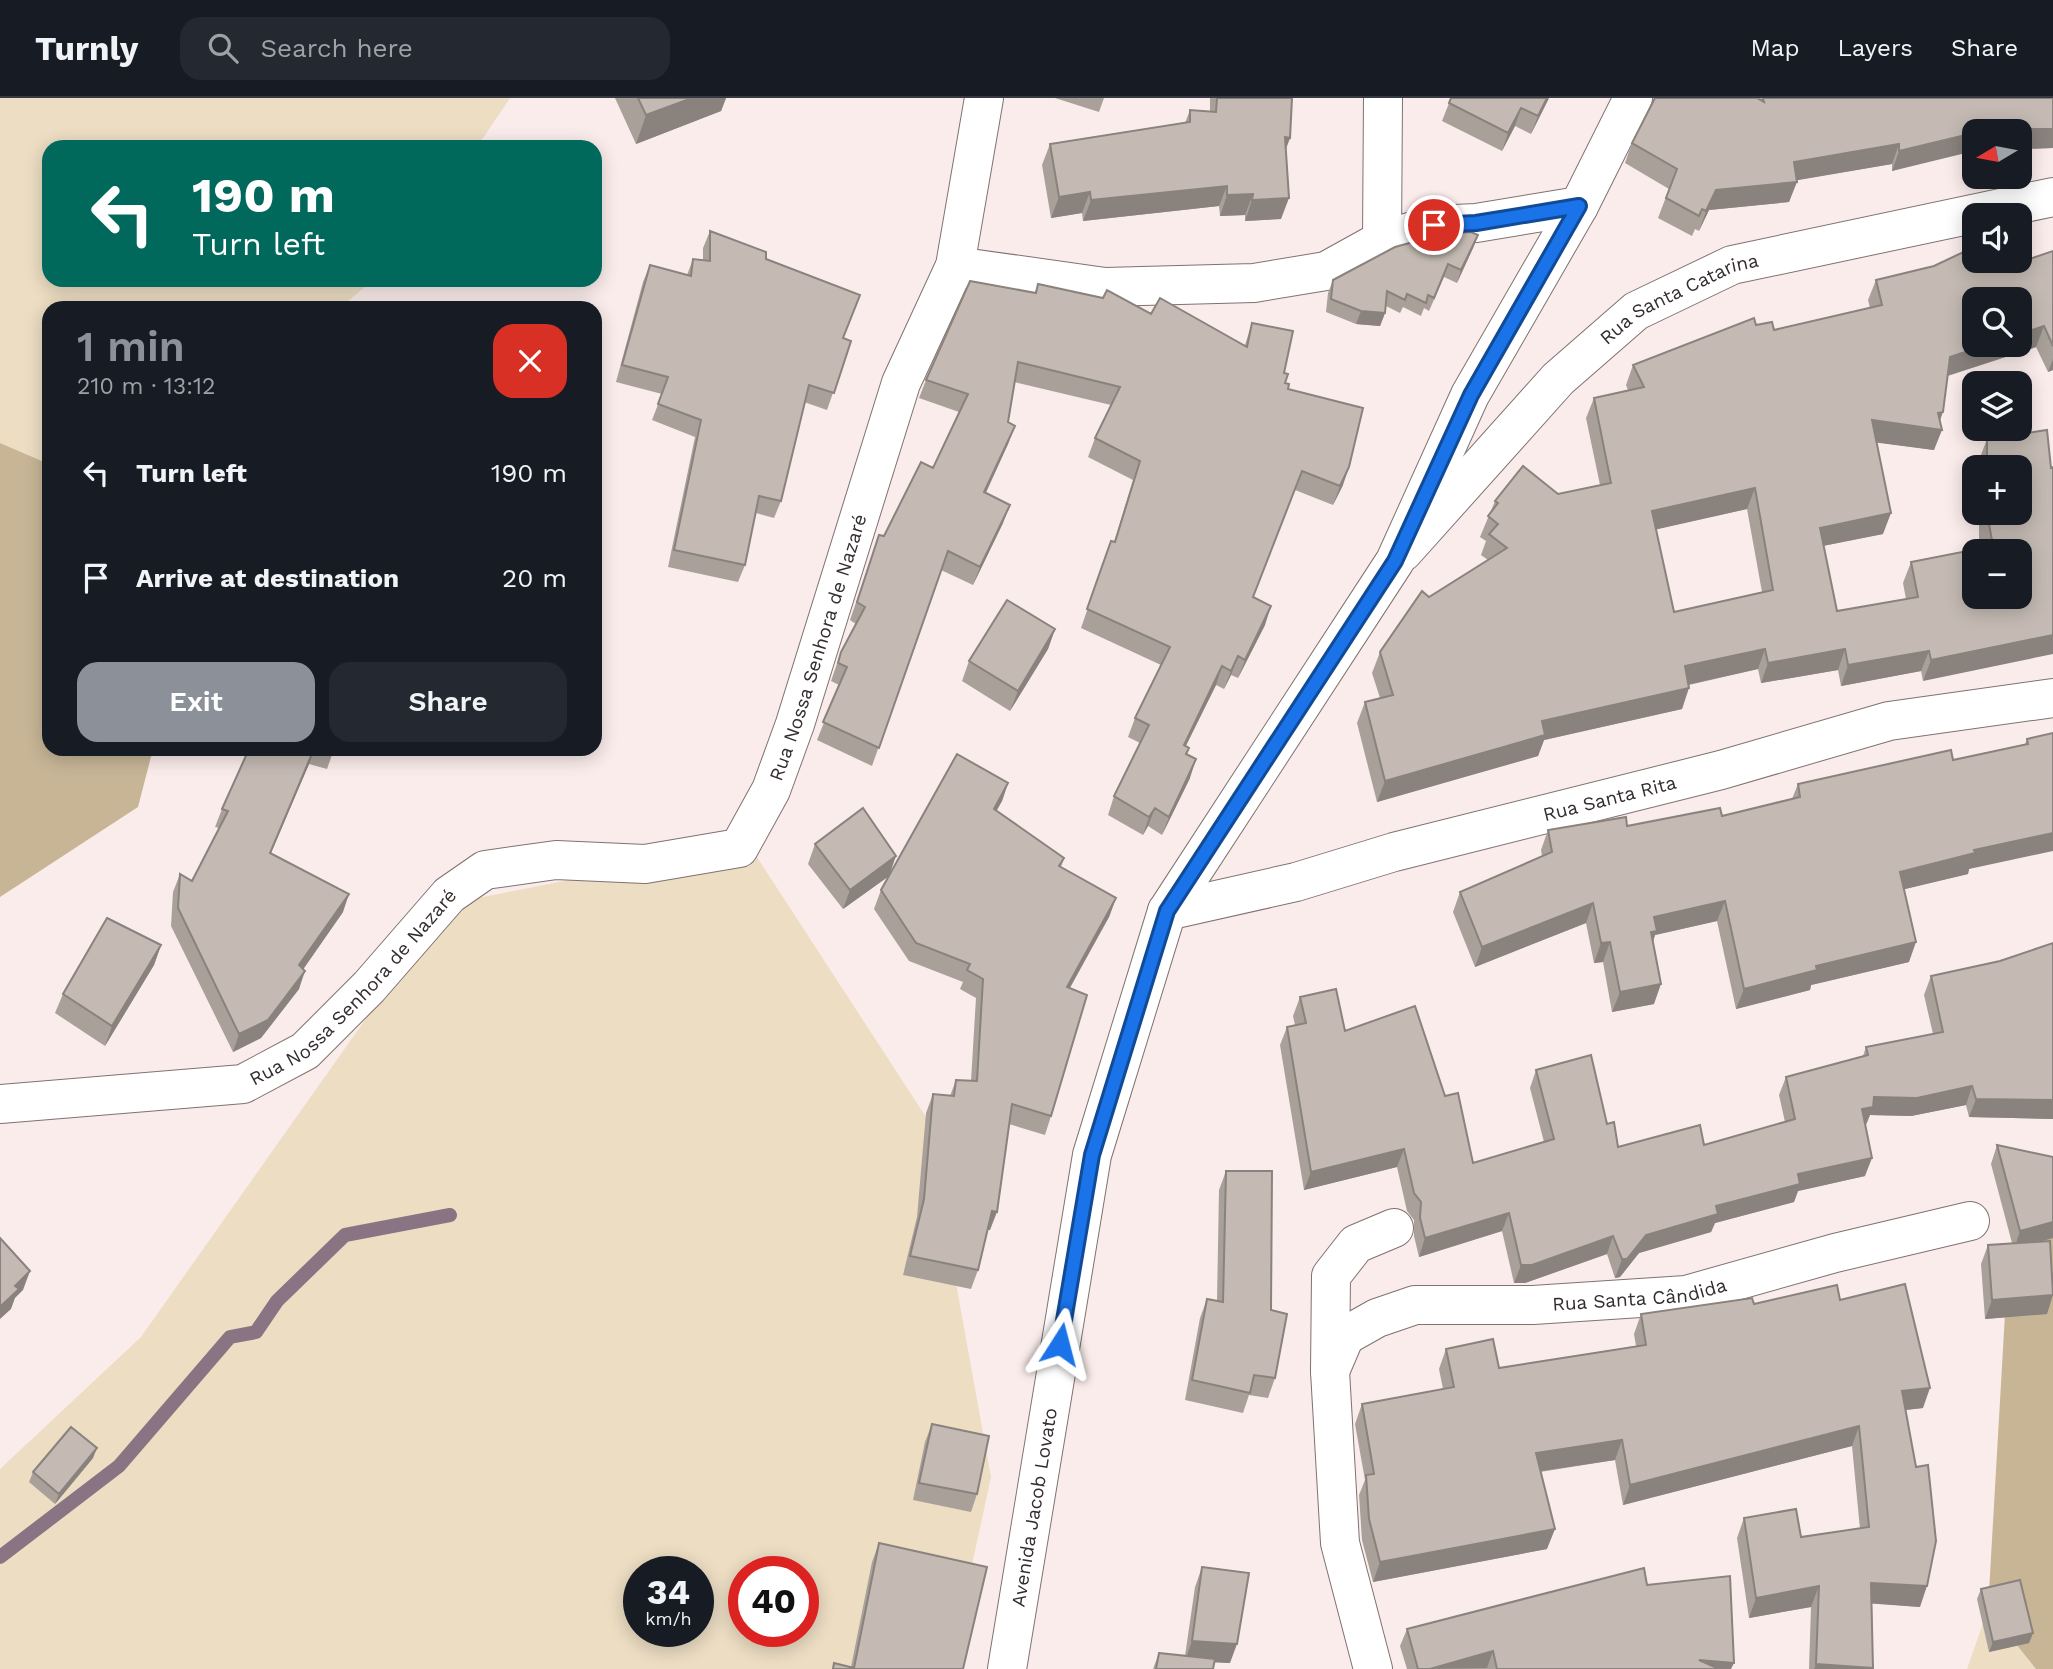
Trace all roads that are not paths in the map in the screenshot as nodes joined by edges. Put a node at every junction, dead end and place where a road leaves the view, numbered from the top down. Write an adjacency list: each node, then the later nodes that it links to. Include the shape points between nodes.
1 (984, 98): 7 (street)
2 (1383, 98): 6 (street)
3 (1633, 98): 5 (street, Avenida Jacob Lovato)
4 (2053, 197): 8 (street, Rua Santa Catarina, via 1732,265 1636,311 1558,379)
5 (1579, 206): 6 (street, via 1434,225); 8 (street, Avenida Jacob Lovato, via 1471,395)
6 (1382, 240): 7 (street, via 1326,271 1254,283 1105,287)
7 (955, 266): 11 (street, Rua Nossa Senhora de Nazaré, via 901,383 795,724 771,790 739,848 645,864 555,860 485,870 449,895 369,987 304,1051 243,1084)
8 (1395, 561): 10 (street, Avenida Jacob Lovato)
9 (2053, 698): 10 (street, Rua Santa Rita, via 1889,722 1296,882)
10 (1167, 911): 15 (street, Avenida Jacob Lovato, via 1092,1155)
11 (0, 1104)
12 (1970, 1221): 14 (street, Rua Santa Cândida, via 1686,1295 1533,1305 1415,1305 1377,1318 1345,1336)
13 (1394, 1227): 14 (street, via 1356,1244 1331,1276)
14 (1330, 1371): 16 (street, via 1340,1543)
15 (1007, 1669)
16 (1373, 1669)

